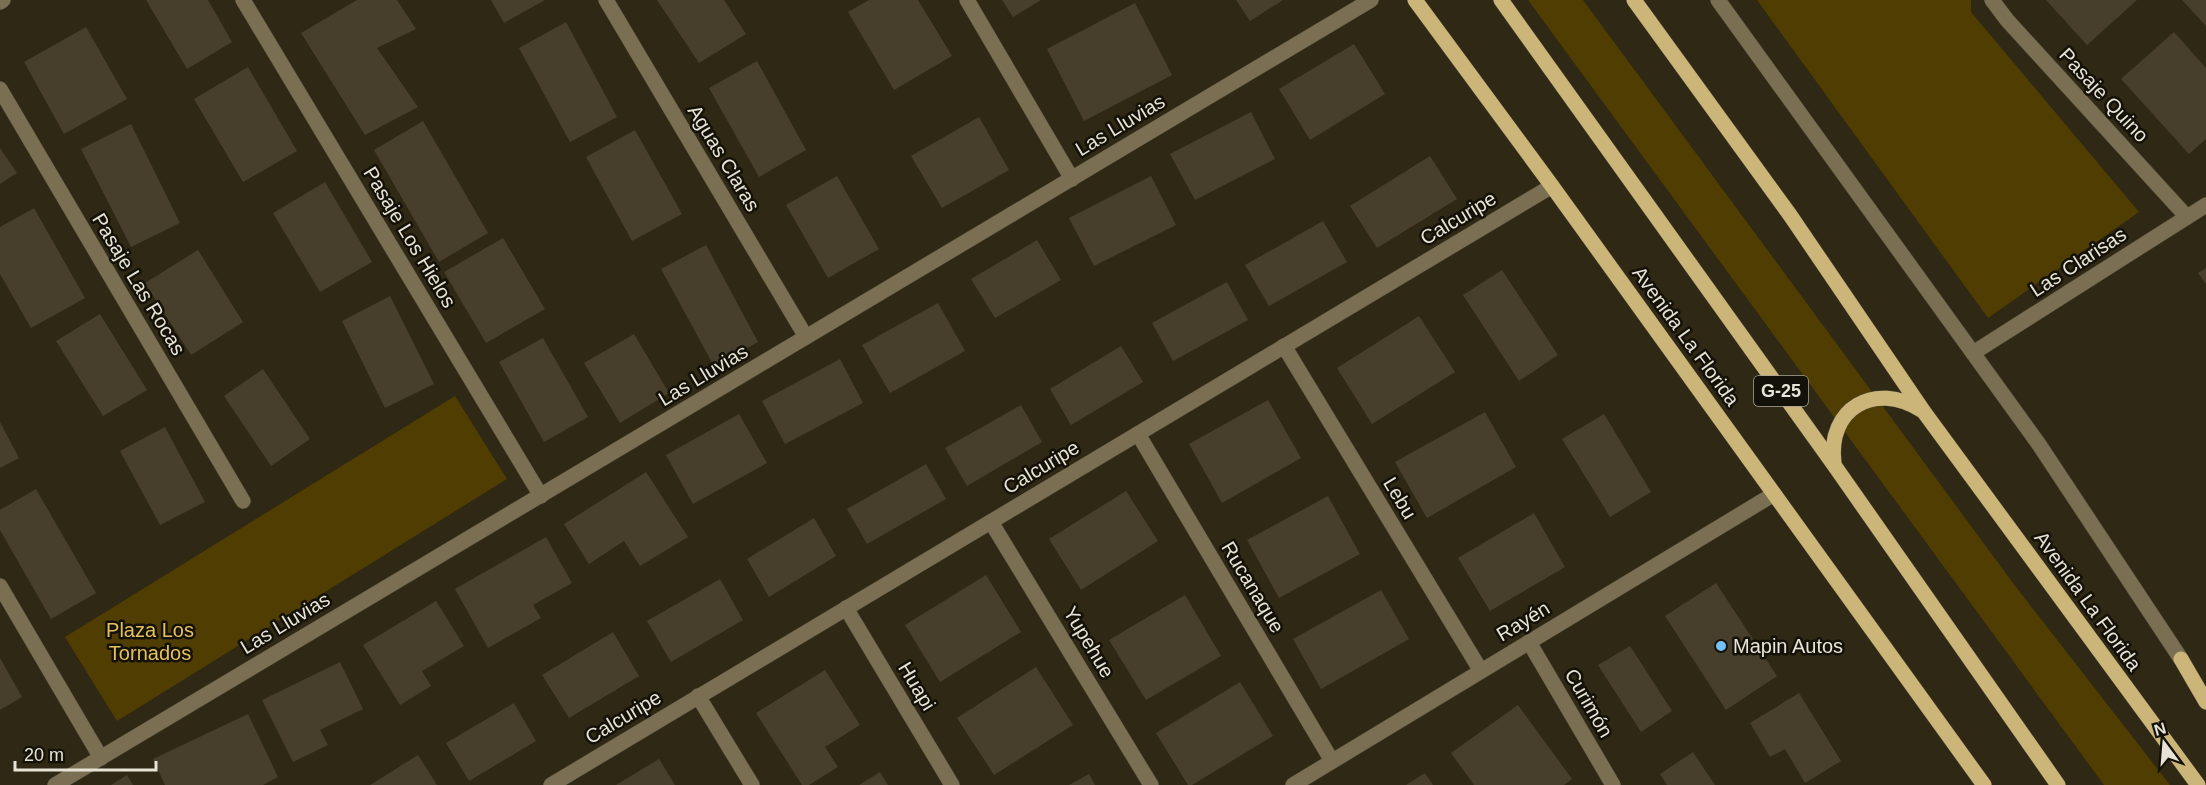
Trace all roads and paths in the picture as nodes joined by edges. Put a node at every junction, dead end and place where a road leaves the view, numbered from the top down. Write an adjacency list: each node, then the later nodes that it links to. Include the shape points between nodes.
1 (243, 0): 22 (street, Pasaje Los Hielos)
2 (606, 0): 15 (street, Aguas Claras)
3 (967, 0): 11 (street)
4 (1371, 0): 11 (street, Las Lluvias)
5 (1415, 0): 12 (main road, Avenida La Florida)
6 (1501, 0): 20 (main road, G-25)
7 (1634, 0): 18 (main road, Avenida La Florida, via 1791,215)
8 (1718, 0): 17 (street)
9 (1992, 0): 14 (street, Pasaje Quino)
10 (0, 89): 23 (street, Pasaje Las Rocas)
11 (1072, 179): 15 (street, Las Lluvias)
12 (1552, 186): 16 (street, Calcuripe); 21 (main road, Avenida La Florida)
13 (2206, 205): 14 (street, Las Clarisas)
14 (2187, 217): 17 (street, Las Clarisas)
15 (806, 338): 22 (street, Las Lluvias)
16 (1284, 346): 19 (street, Calcuripe); 29 (street, Lebu)
17 (1973, 354): 28 (street, via 2081,506)
18 (1924, 412): 20 (main road, via 1890,397 1871,399 1854,407 1835,433); 43 (main road, Avenida La Florida)
19 (1138, 434): 24 (street, Calcuripe); 33 (street, Rucanaque)
20 (1834, 465): 42 (main road, G-25)
21 (1774, 494): 27 (street, Rayén); 41 (main road, Avenida La Florida)
22 (541, 496): 32 (street, Las Lluvias)
23 (243, 501)
24 (991, 522): 26 (street, Calcuripe); 38 (street, Yupehue)
25 (0, 586): 32 (street)
26 (846, 608): 30 (street, Calcuripe); 37 (street, Huapi)
27 (1529, 642): 29 (street, Rayén); 40 (street, Curimón)
28 (2181, 659): 31 (main road)
29 (1481, 671): 33 (street, Rayén)
30 (698, 696): 35 (street, Calcuripe); 36 (street)
31 (2206, 702)
32 (101, 758): 34 (street, Las Lluvias)
33 (1332, 761): 39 (street, Rayén)
34 (56, 785)
35 (551, 785)
36 (752, 785)
37 (952, 785)
38 (1150, 785)
39 (1293, 785)
40 (1613, 785)
41 (1984, 785)
42 (2056, 785)
43 (2198, 785)

